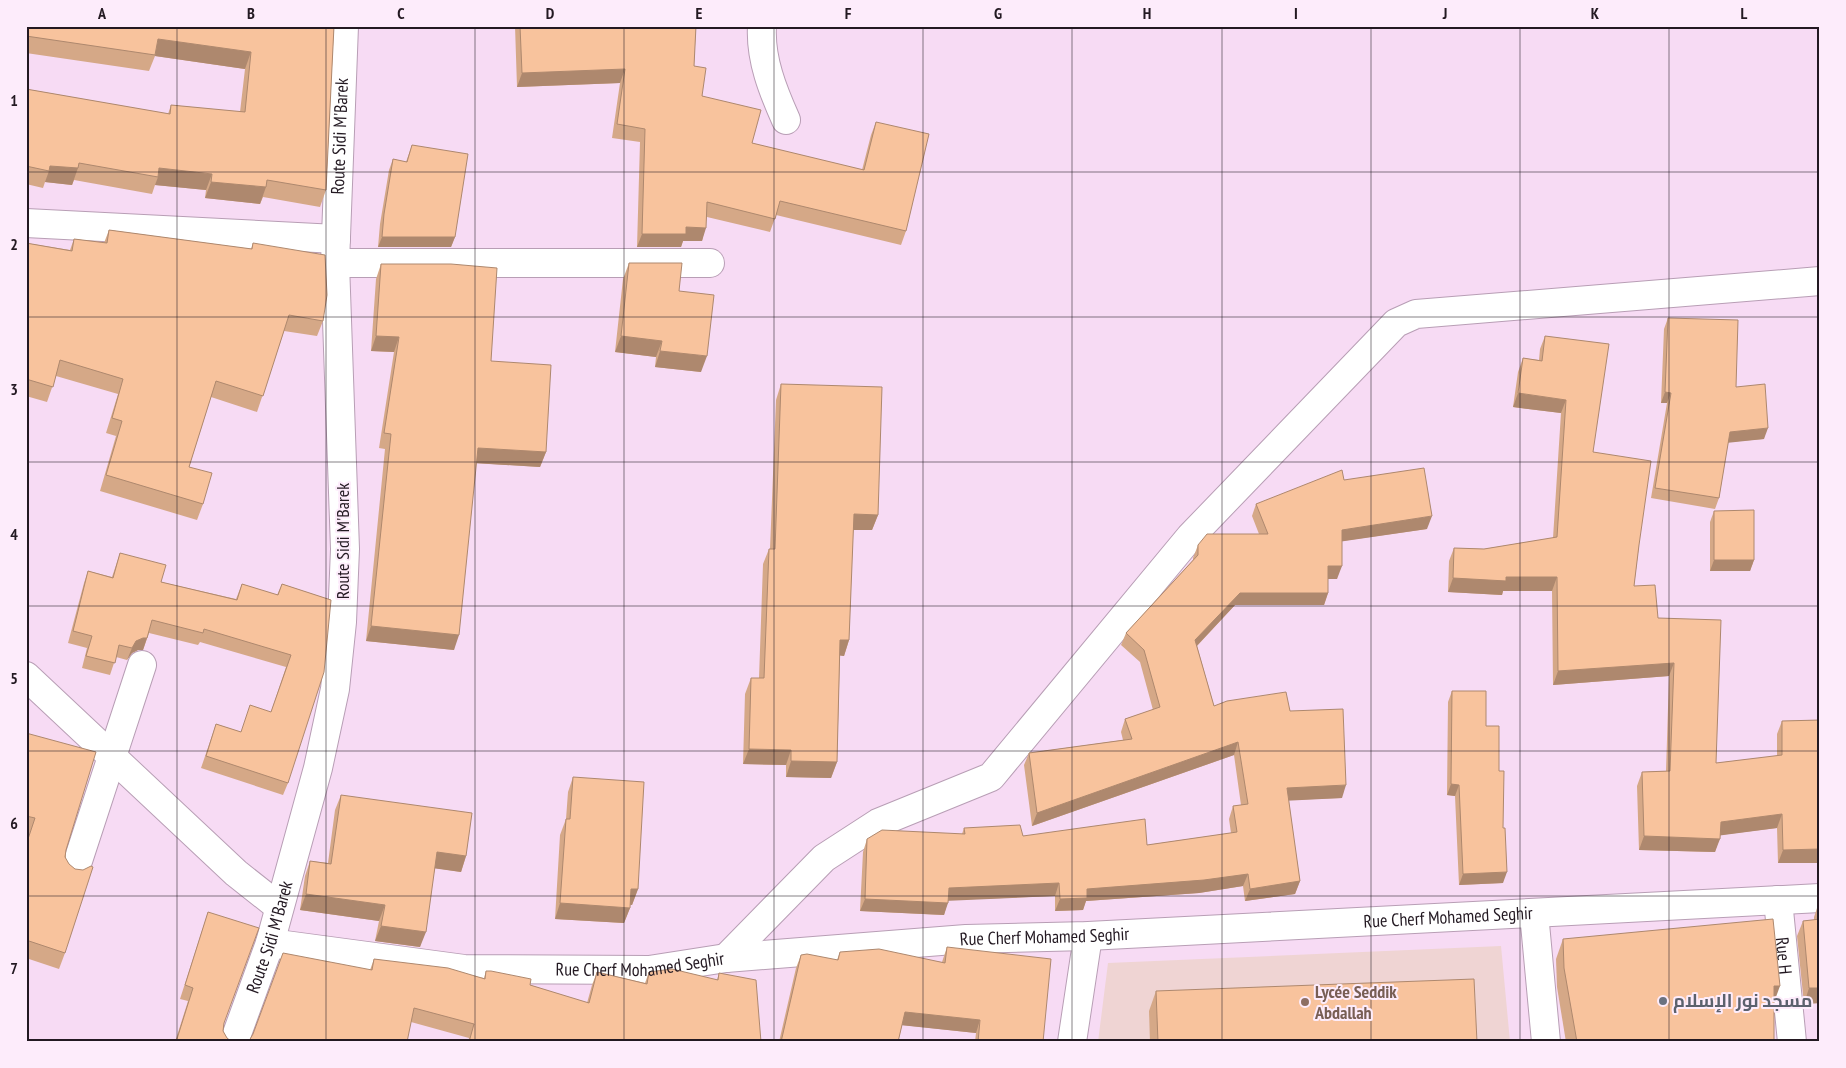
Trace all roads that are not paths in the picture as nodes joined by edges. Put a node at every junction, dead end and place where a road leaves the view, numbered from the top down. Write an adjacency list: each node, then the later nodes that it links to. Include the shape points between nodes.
1 (344, 26): 5 (street, Route Sidi M'Barek)
2 (762, 26): 3 (street, via 771,87)
3 (786, 120)
4 (26, 223): 5 (street)
5 (336, 251): 6 (street); 14 (street, Route Sidi M'Barek, via 345,549 342,622 333,698 318,768)
6 (710, 263)
7 (1820, 281): 18 (street, via 1416,314 1396,323 1190,537 991,777 878,823 824,858)
8 (142, 665): 10 (street)
9 (26, 676): 10 (street)
10 (112, 758): 11 (street); 14 (street, via 236,873)
11 (76, 870)
12 (1820, 898): 13 (street, Rue Cherf Mohamed Seghir)
13 (1778, 900): 15 (street, Rue Cherf Mohamed Seghir); 22 (street, Rue H)
14 (279, 907): 17 (street, Route Sidi M'Barek)
15 (1534, 913): 16 (street, Rue Cherf Mohamed Seghir); 21 (street)
16 (1088, 936): 18 (street, Rue Cherf Mohamed Seghir, via 966,939); 20 (street)
17 (270, 943): 18 (street, Rue Cherf Mohamed Seghir, via 464,969 649,970); 19 (street, Route Sidi M'Barek)
18 (726, 958)
19 (234, 1042)
20 (1072, 1042)
21 (1546, 1042)
22 (1792, 1042)

